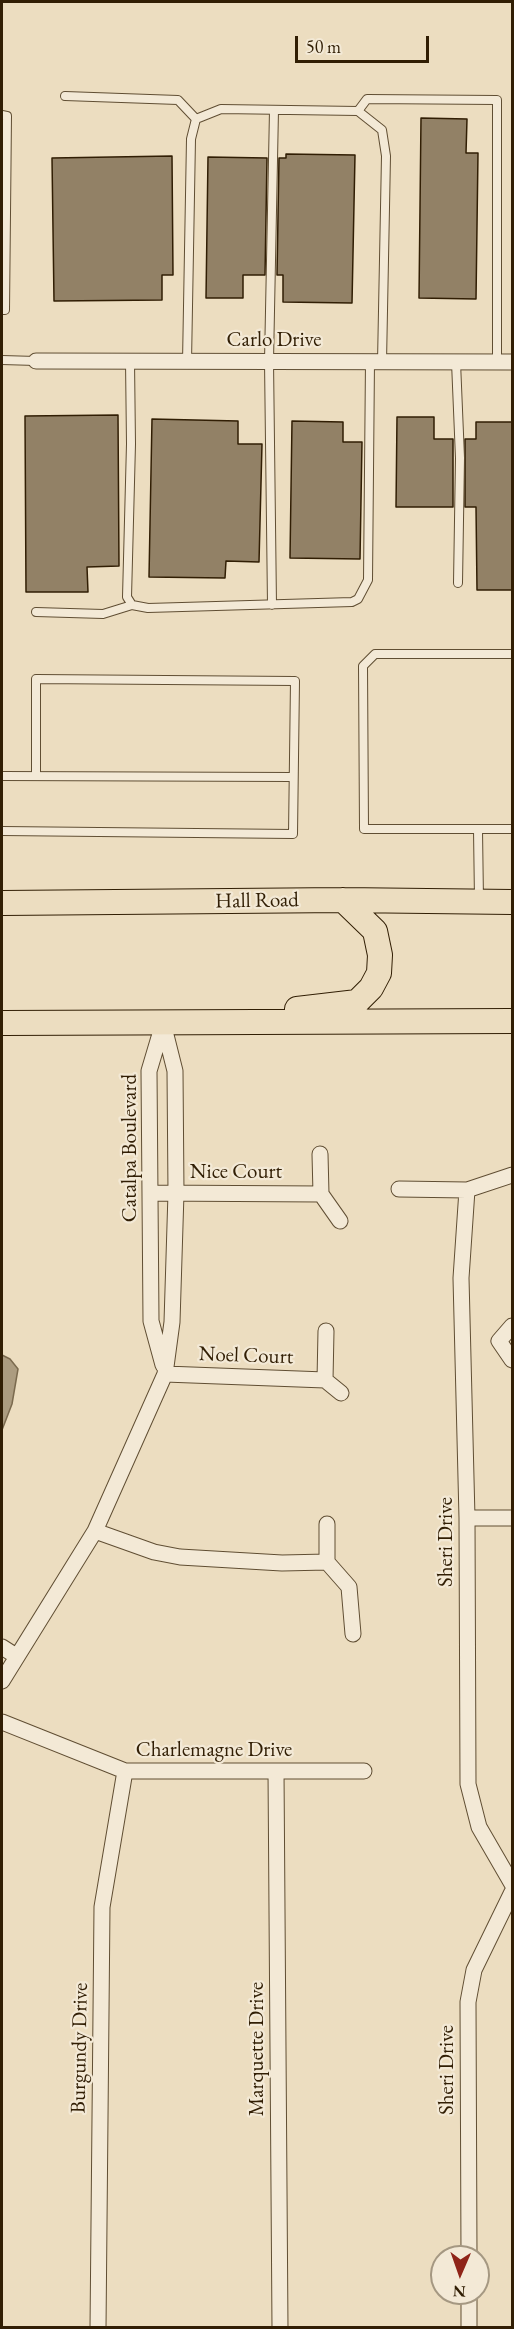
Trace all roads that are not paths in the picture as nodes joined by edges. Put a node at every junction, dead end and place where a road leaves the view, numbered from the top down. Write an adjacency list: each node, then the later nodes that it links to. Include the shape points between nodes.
1 (65, 96): 5 (lane, via 178,100)
2 (274, 110): 3 (lane); 5 (lane, via 221,109); 15 (lane)
3 (358, 111): 13 (lane, via 382,130 386,156); 17 (lane, via 367,99 497,100)
4 (2, 115): 6 (lane, via 7,116)
5 (196, 119): 14 (lane, via 191,139)
6 (4, 160): 7 (lane)
7 (4, 208): 8 (lane)
8 (3, 258): 9 (lane)
9 (2, 310)
10 (2, 360): 11 (lane)
11 (36, 361): 12 (street, Carlo Drive)
12 (130, 361): 14 (street, Carlo Drive); 20 (lane, via 127,597)
13 (376, 361): 15 (street, Carlo Drive); 16 (street, Carlo Drive); 21 (lane, via 368,580 358,599 352,602)
14 (188, 362): 15 (street, Carlo Drive)
15 (269, 362): 21 (lane)
16 (456, 362): 17 (street, Carlo Drive); 19 (lane, via 460,458)
17 (497, 362): 18 (street, Carlo Drive)
18 (513, 362)
19 (458, 583)
20 (132, 605): 21 (lane, via 148,609); 22 (lane, via 103,614)
21 (272, 605)
22 (36, 612)
23 (513, 654): 28 (lane, via 375,654 363,666 364,829)
24 (2, 776): 25 (lane)
25 (36, 776): 26 (lane); 26 (lane, via 36,679 295,681)
26 (294, 777): 29 (lane, via 293,834)
27 (513, 829): 28 (lane)
28 (478, 830): 31 (lane)
29 (2, 831)
30 (343, 900): 31 (highway, Hall Road); 33 (highway, Hall Road); 36 (highway, via 375,932 380,955 379,973 357,1002)
31 (479, 901): 32 (highway, Hall Road)
32 (513, 902)
33 (2, 903)
34 (513, 1021): 36 (highway)
35 (2, 1023): 36 (highway)
36 (163, 1023): 41 (street, Catalpa Boulevard, via 149,1071); 42 (street, via 175,1071)
37 (320, 1154): 43 (street)
38 (513, 1174): 40 (street)
39 (399, 1189): 40 (street)
40 (467, 1190): 51 (street, Sheri Drive, via 461,1278)
41 (151, 1193): 42 (street, Nice Court); 48 (street, Catalpa Boulevard, via 151,1321)
42 (176, 1193): 43 (street, Nice Court); 48 (street, via 172,1322)
43 (321, 1194): 44 (street)
44 (340, 1221)
45 (513, 1326): 47 (street, via 500,1341)
46 (326, 1331): 49 (street)
47 (513, 1360)
48 (165, 1374): 49 (street, Noel Court); 54 (street)
49 (326, 1380): 50 (street)
50 (341, 1394)
51 (467, 1518): 52 (street); 64 (street, Sheri Drive, via 468,1784 479,1827)
52 (513, 1518)
53 (327, 1524): 55 (street)
54 (95, 1531): 55 (street, via 180,1557); 58 (street)
55 (327, 1562): 56 (street, via 349,1587)
56 (353, 1634)
57 (2, 1647): 58 (street)
58 (16, 1656): 59 (street)
59 (2, 1682)
60 (2, 1722): 61 (street, Charlemagne Drive)
61 (125, 1771): 62 (street, Charlemagne Drive); 68 (street, Burgundy Drive, via 102,1907)
62 (276, 1771): 63 (street, Charlemagne Drive); 69 (street, Marquette Drive)
63 (364, 1771)
64 (513, 1884)
65 (513, 1892): 66 (street, Sheri Drive, via 474,1970 468,2002)
66 (469, 2245)
67 (469, 2305): 70 (street)
68 (98, 2328)
69 (280, 2328)
70 (469, 2328)

